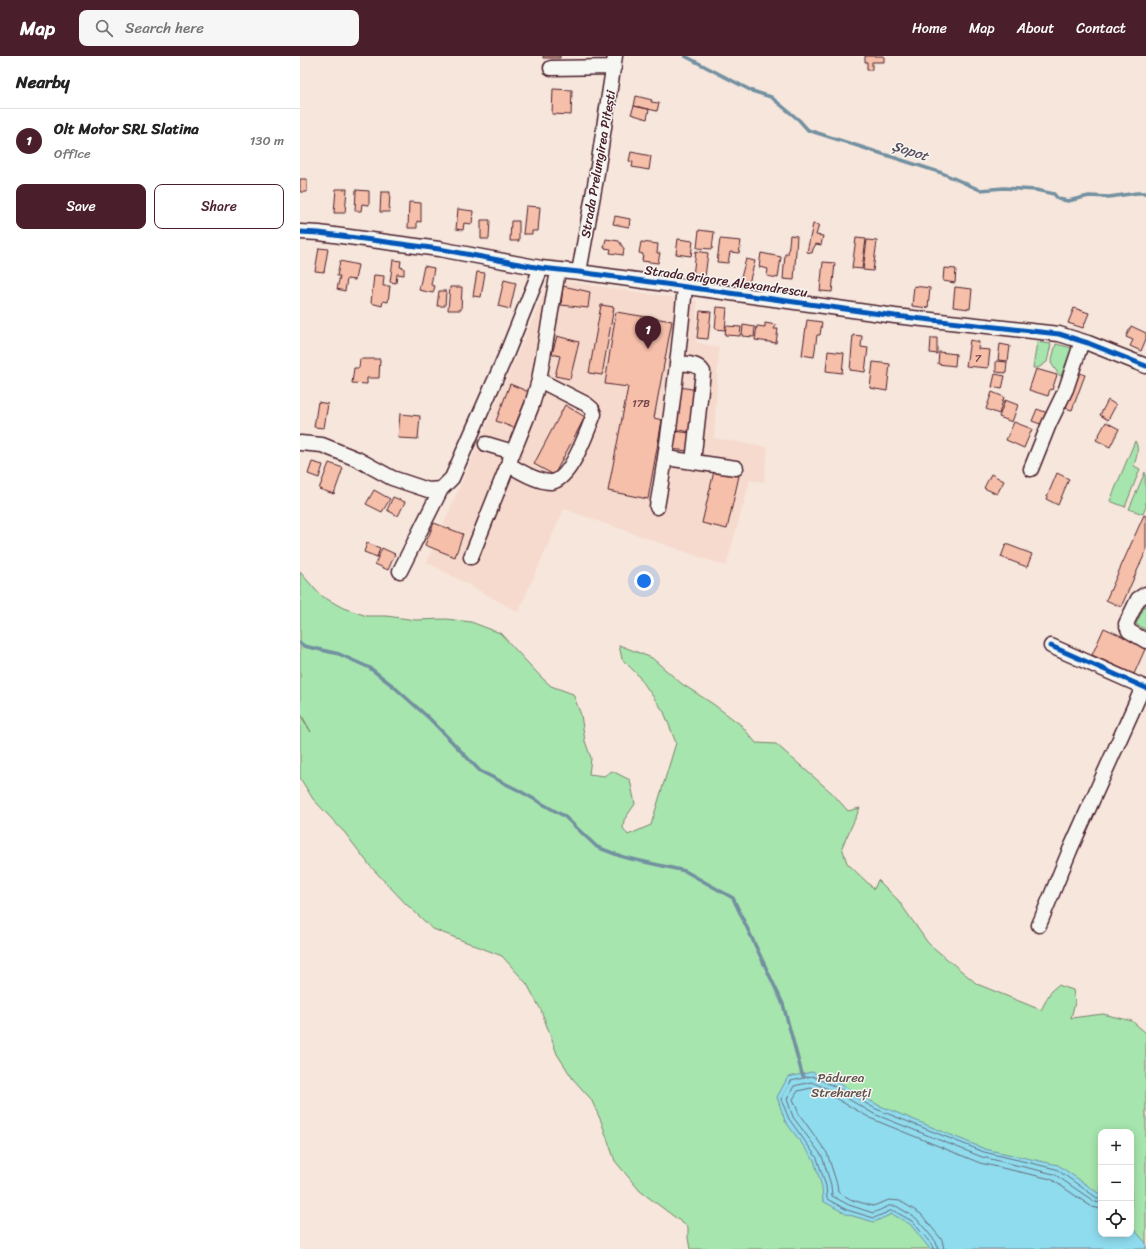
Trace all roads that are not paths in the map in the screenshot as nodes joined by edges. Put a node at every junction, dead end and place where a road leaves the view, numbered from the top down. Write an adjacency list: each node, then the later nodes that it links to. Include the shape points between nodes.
1 (615, 62): 2 (street); 6 (street, Strada Prelungirea Pitești)
2 (551, 68)
3 (300, 232): 4 (street, Strada Grigore Alexandrescu, via 432,248)
4 (541, 268): 5 (street, Strada Grigore Alexandrescu); 19 (street, via 452,478)
5 (558, 271): 6 (street, Strada Grigore Alexandrescu); 11 (street)
6 (579, 272): 7 (street, Strada Grigore Alexandrescu)
7 (685, 287): 8 (street, Strada Grigore Alexandrescu, via 895,316 1059,334); 9 (street)
8 (1082, 341): 10 (street, Strada Grigore Alexandrescu); 18 (street, via 1066,389)
9 (678, 363): 15 (street); 16 (street, via 695,365 703,372)
10 (1146, 366)
11 (539, 380): 14 (street); 14 (street, via 586,404 594,414 578,454 561,478 550,482 529,476)
12 (300, 443): 19 (street, via 322,445 357,459 392,478 428,490)
13 (486, 444): 14 (street)
14 (511, 458): 21 (street)
15 (666, 458): 16 (street); 20 (street)
16 (693, 462): 17 (street)
17 (736, 468)
18 (1031, 469)
19 (441, 489): 22 (street)
20 (657, 507)
21 (471, 557)
22 (400, 571)
23 (1146, 594): 24 (street, via 1138,599 1126,624 1128,632)
24 (1146, 641)
25 (1051, 646): 26 (street)
26 (1145, 688): 27 (street, via 1070,850)
27 (1039, 925)

